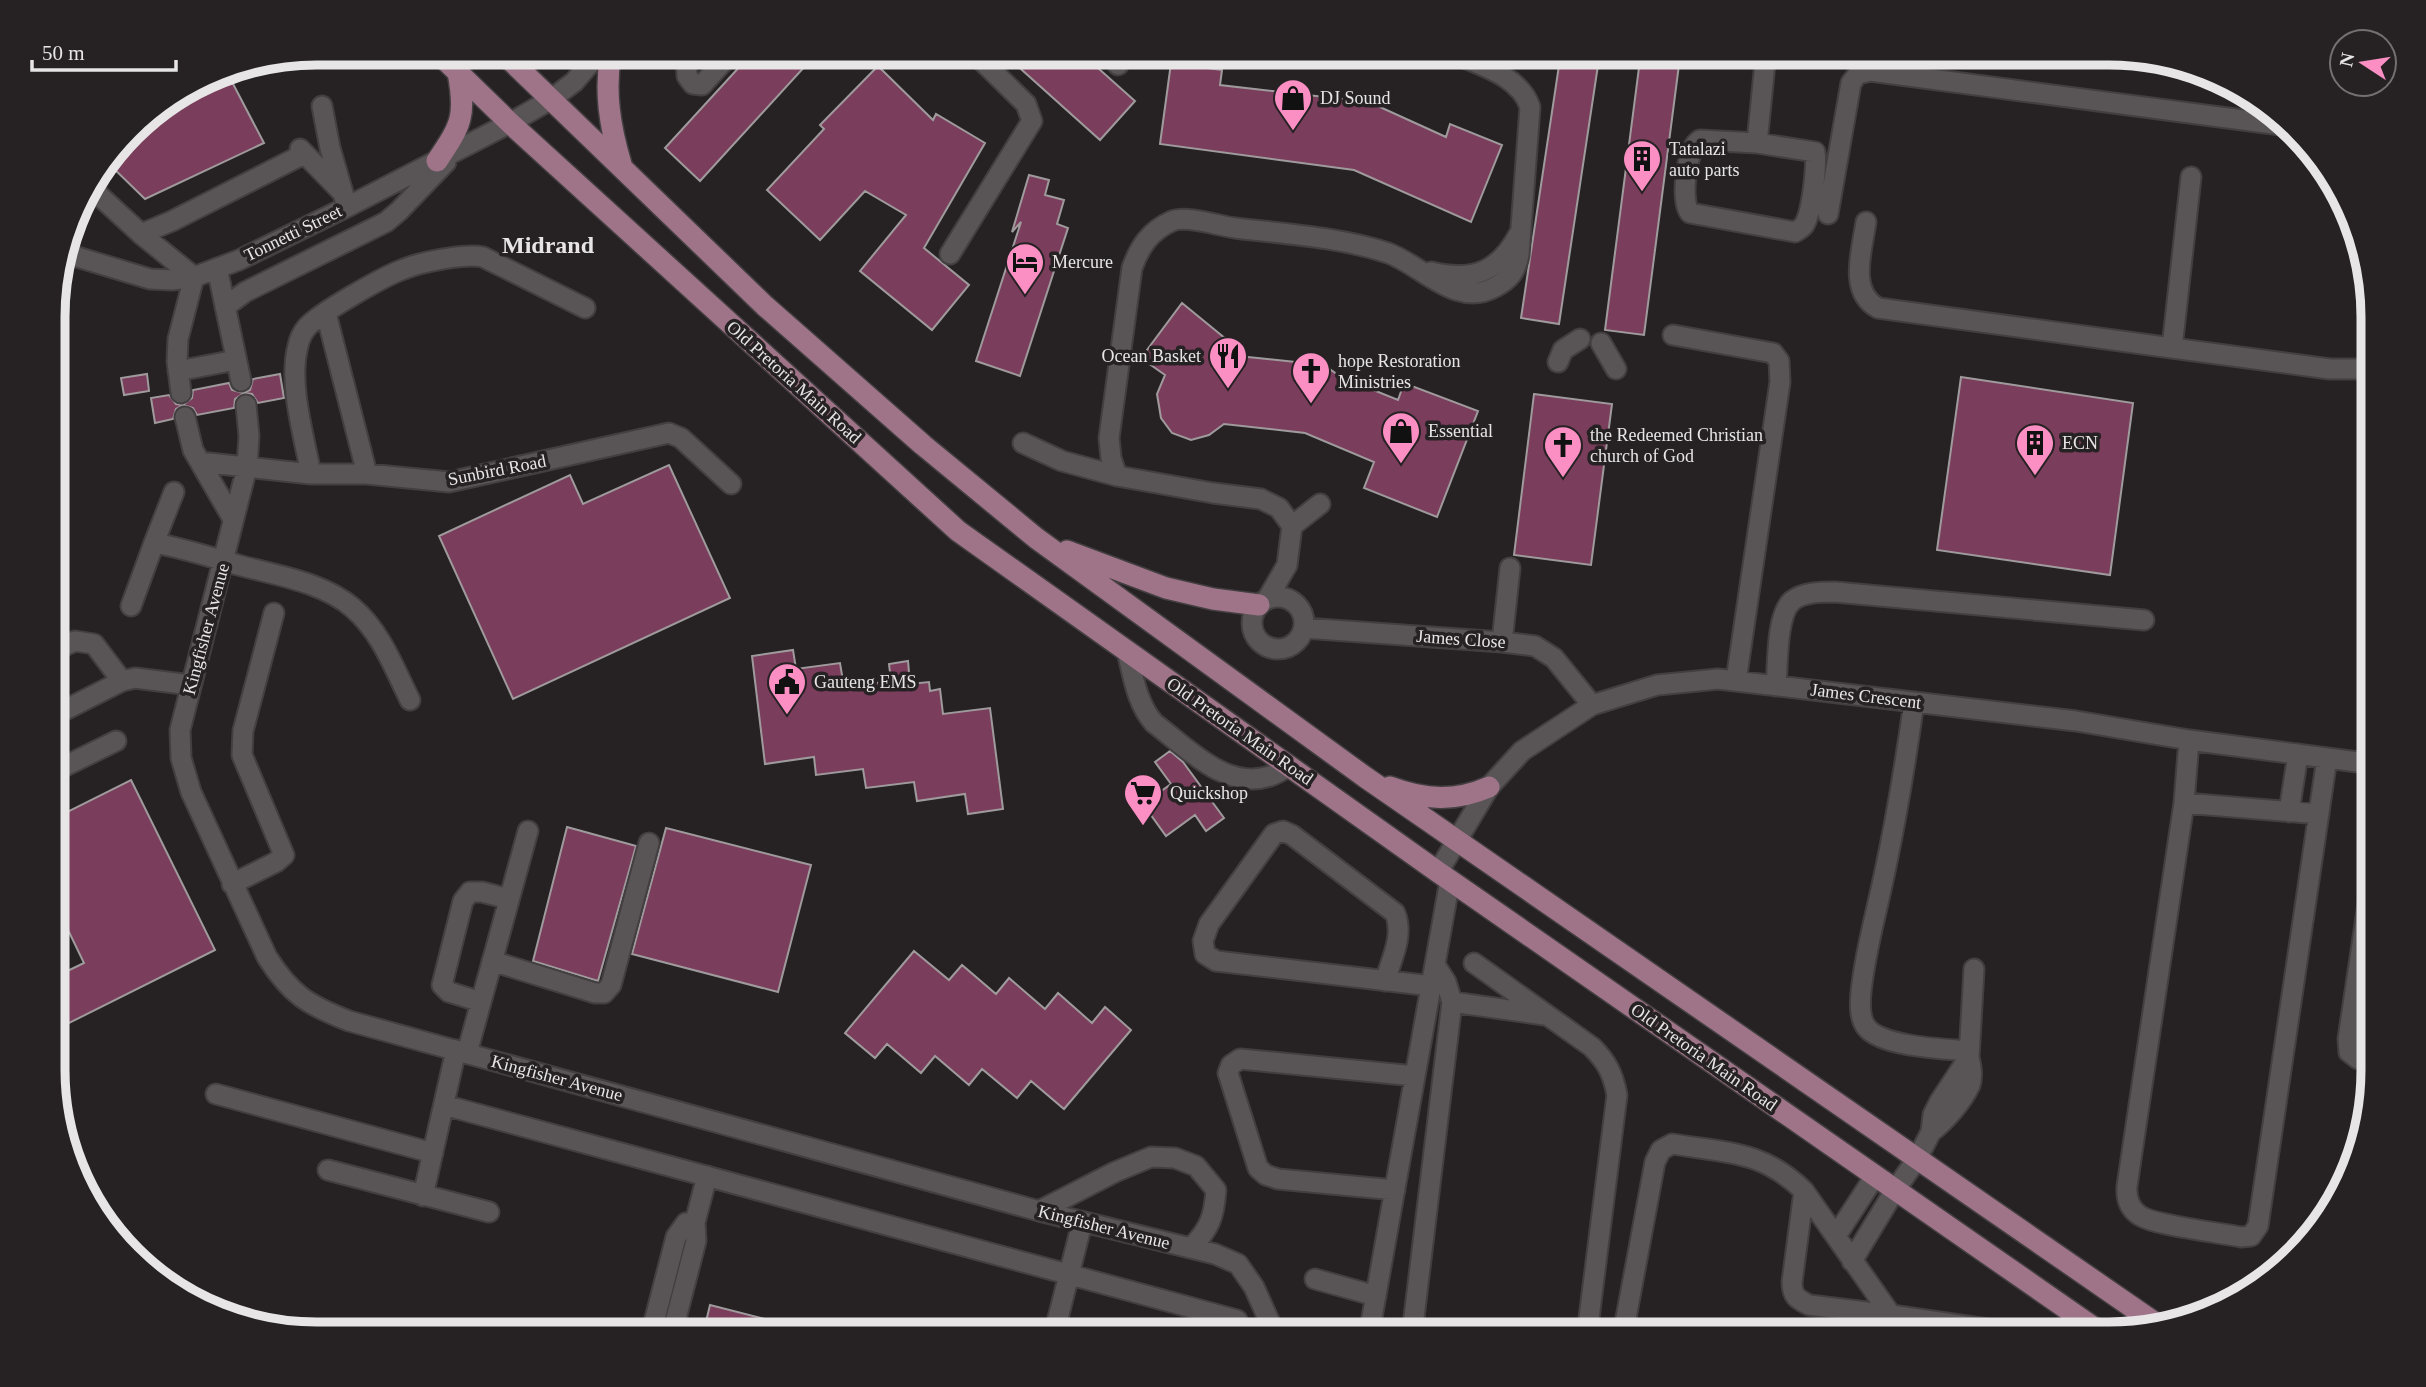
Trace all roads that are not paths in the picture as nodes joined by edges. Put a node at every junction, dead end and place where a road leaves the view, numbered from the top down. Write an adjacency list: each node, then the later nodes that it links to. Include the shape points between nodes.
1 (451, 65): 10 (main road, Old Pretoria Main Road)
2 (516, 65): 11 (main road, Old Pretoria Main Road)
3 (588, 65): 11 (street, Tonnetti Street)
4 (609, 65): 18 (main road, via 611,129)
5 (685, 65): 6 (street, via 693,84 702,85)
6 (720, 65)
7 (987, 65): 25 (street, via 1026,104 1032,121)
8 (1479, 65): 50 (street, via 1509,79 1527,96 1530,116 1519,255 1512,276 1489,290 1448,288 1391,254 1368,248 1174,220 1142,243 1132,268 1109,438)
9 (1765, 65): 15 (street)
10 (458, 72): 13 (main road, Old Pretoria Main Road); 17 (main road, via 461,118)
11 (550, 100): 13 (street, Tonnetti Street); 18 (main road, Old Pretoria Main Road)
12 (322, 106): 21 (street)
13 (510, 123): 16 (street, Tonnetti Street); 69 (main road, Old Pretoria Main Road, via 958,531)
14 (2272, 124): 22 (street, via 1870,71 1858,74 1851,83)
15 (1756, 143): 15 (street, via 1815,152 1808,213 1796,232 1687,210 1684,200 1694,144 1700,140)
16 (456, 151): 17 (street, Tonnetti Street); 29 (street, via 386,222 245,292)
17 (437, 161): 21 (street, Tonnetti Street)
18 (621, 166): 56 (main road, Old Pretoria Main Road, via 765,306)
19 (2191, 177): 35 (street)
20 (97, 193): 24 (street)
21 (344, 199): 24 (street, via 302,151); 27 (street, Tonnetti Street)
22 (1828, 214)
23 (1866, 222): 35 (street, via 1859,278 1862,294 1878,308)
24 (141, 234): 28 (street)
25 (950, 254)
26 (72, 255): 28 (street, Tonnetti Street, via 150,279)
27 (217, 268): 28 (street, Tonnetti Street); 29 (street)
28 (194, 277): 40 (street, via 178,339)
29 (225, 307): 36 (street)
30 (585, 308): 31 (street, via 472,254 407,267)
31 (326, 313): 48 (street, via 307,328 293,366); 49 (street)
32 (1673, 335): 71 (street, via 1773,353 1779,361 1780,382)
33 (1580, 339): 37 (street, via 1563,350)
34 (1601, 342): 38 (street)
35 (2172, 348): 39 (street)
36 (236, 360): 40 (street); 41 (street)
37 (1558, 362)
38 (1616, 369)
39 (2361, 369)
40 (178, 371): 42 (street)
41 (241, 381)
42 (181, 393)
43 (246, 405): 47 (street, Kingfisher Avenue)
44 (185, 417): 46 (street)
45 (1023, 443): 50 (street, via 1062,461)
46 (200, 462): 47 (street, Sunbird Road); 54 (street)
47 (247, 467): 48 (street, Sunbird Road); 54 (street, Kingfisher Avenue)
48 (311, 474): 49 (street, Sunbird Road)
49 (367, 474): 51 (street, Sunbird Road, via 449,482 669,433 681,438)
50 (1116, 476): 55 (street, via 1261,499 1279,508)
51 (731, 484)
52 (174, 492): 57 (street)
53 (1320, 504): 55 (street)
54 (233, 519): 58 (street, Kingfisher Avenue)
55 (1292, 526): 59 (street)
56 (1036, 538): 61 (main road, via 1166,588 1213,599); 85 (main road, Old Pretoria Main Road)
57 (154, 543): 58 (street); 63 (street)
58 (224, 561): 72 (street, Kingfisher Avenue); 74 (street, via 302,582 353,608 378,637)
59 (1287, 565): 61 (street); 62 (street)
60 (1510, 568): 67 (street)
61 (1263, 601): 62 (street, via 1283,597); 66 (street, via 1251,624 1264,646 1288,647)
62 (1296, 603): 66 (street)
63 (131, 606)
64 (274, 613): 94 (street, via 243,731 242,755 284,855)
65 (2144, 620): 73 (street, via 1816,593 1793,601 1785,611)
66 (1304, 628): 67 (street, James Close)
67 (1502, 642): 76 (street, James Close, via 1545,651)
68 (65, 646): 70 (street, via 81,640 94,644)
69 (1127, 651): 84 (main road, Old Pretoria Main Road); 84 (street, via 1146,714 1219,772 1236,778 1261,778)
70 (122, 681): 72 (street, via 150,679); 77 (street)
71 (1736, 681): 73 (street, James Crescent); 76 (street, James Crescent, via 1657,685)
72 (191, 685): 94 (street, Kingfisher Avenue, via 180,730 181,758)
73 (1776, 686): 75 (street, James Crescent)
74 (410, 700)
75 (1914, 702): 78 (street, James Crescent); 107 (street, via 1863,975 1861,1013 1873,1033 1894,1041)
76 (1591, 705): 86 (street, James Crescent, via 1522,751)
77 (65, 710)
78 (2189, 740): 80 (street, James Crescent); 87 (street)
79 (116, 741): 83 (street)
80 (2298, 754): 81 (street, James Crescent); 88 (street)
81 (2327, 758): 82 (street, James Crescent); 89 (street)
82 (2361, 762)
83 (65, 766)
84 (1289, 766): 93 (main road, Old Pretoria Main Road)
85 (1366, 777): 86 (main road, via 1415,795 1440,798 1465,796); 91 (main road, Old Pretoria Main Road)
86 (1489, 787): 91 (street, James Crescent)
87 (2184, 803): 88 (street); 89 (street, via 2127,1200 2144,1219 2241,1237 2251,1236 2258,1226)
88 (2289, 811): 89 (street)
89 (2319, 814)
90 (528, 831): 95 (street)
91 (1457, 840): 93 (street, James Crescent); 113 (main road, Old Pretoria Main Road)
92 (649, 843): 97 (street, via 611,985 604,993)
93 (1444, 876): 99 (street); 116 (main road, Old Pretoria Main Road)
94 (232, 884): 106 (street, Kingfisher Avenue, via 267,957 282,981 302,999 349,1021)
95 (509, 899): 97 (street); 103 (street, via 470,892 453,937 442,985 449,992)
96 (2361, 951): 108 (street, via 2348,1039 2349,1052)
97 (492, 961): 103 (street)
98 (1474, 962): 105 (street)
99 (1435, 965): 102 (street); 104 (street)
100 (1974, 969): 107 (street)
101 (1385, 981): 101 (street, via 1216,961 1205,954 1203,941 1209,924 1266,845 1283,831 1395,912 1400,924); 102 (street)
102 (1432, 986): 109 (street)
103 (481, 1002): 106 (street)
104 (1452, 1002): 105 (street); 139 (street)
105 (1549, 1016): 140 (street, via 1604,1060 1614,1076 1617,1095)
106 (461, 1052): 111 (street); 121 (street, Kingfisher Avenue)
107 (1969, 1054): 113 (street, via 1933,1115 1931,1132)
108 (2361, 1060)
109 (1415, 1076): 117 (street); 117 (street, via 1240,1059 1228,1073 1258,1168 1266,1175)
110 (216, 1094): 112 (street)
111 (444, 1105): 112 (street); 115 (street)
112 (433, 1153): 120 (street)
113 (1917, 1159): 118 (street); 132 (main road, Old Pretoria Main Road)
114 (328, 1170): 120 (street)
115 (707, 1176): 123 (street); 128 (street)
116 (1875, 1177): 118 (main road, Old Pretoria Main Road); 125 (street)
117 (1395, 1190): 130 (street)
118 (1895, 1190): 127 (street); 143 (main road, Old Pretoria Main Road)
119 (1804, 1191): 125 (street); 131 (street, via 1792,1293 1809,1305); 141 (street, via 1777,1168 1744,1155 1672,1144 1661,1150)
120 (423, 1196): 122 (street)
121 (1039, 1211): 124 (street, Kingfisher Avenue); 126 (street, via 1150,1157 1175,1158 1196,1166 1216,1190 1210,1223)
122 (489, 1212)
123 (695, 1222): 134 (street, via 686,1223 676,1237); 135 (street, via 696,1241)
124 (1082, 1223): 126 (street, Kingfisher Avenue); 128 (street)
125 (1836, 1237): 127 (street)
126 (1191, 1248): 137 (street, Kingfisher Avenue, via 1238,1264)
127 (1852, 1261): 131 (street)
128 (1069, 1276): 133 (street); 136 (street)
129 (1315, 1279): 130 (street)
130 (1376, 1296): 138 (street)
131 (1891, 1315): 142 (street)
132 (2149, 1319)
133 (1237, 1320)
134 (654, 1322)
135 (675, 1322)
136 (1057, 1322)
137 (1270, 1322)
138 (1371, 1322)
139 (1413, 1322)
140 (1589, 1322)
141 (1625, 1322)
142 (1939, 1322)
143 (2086, 1322)

